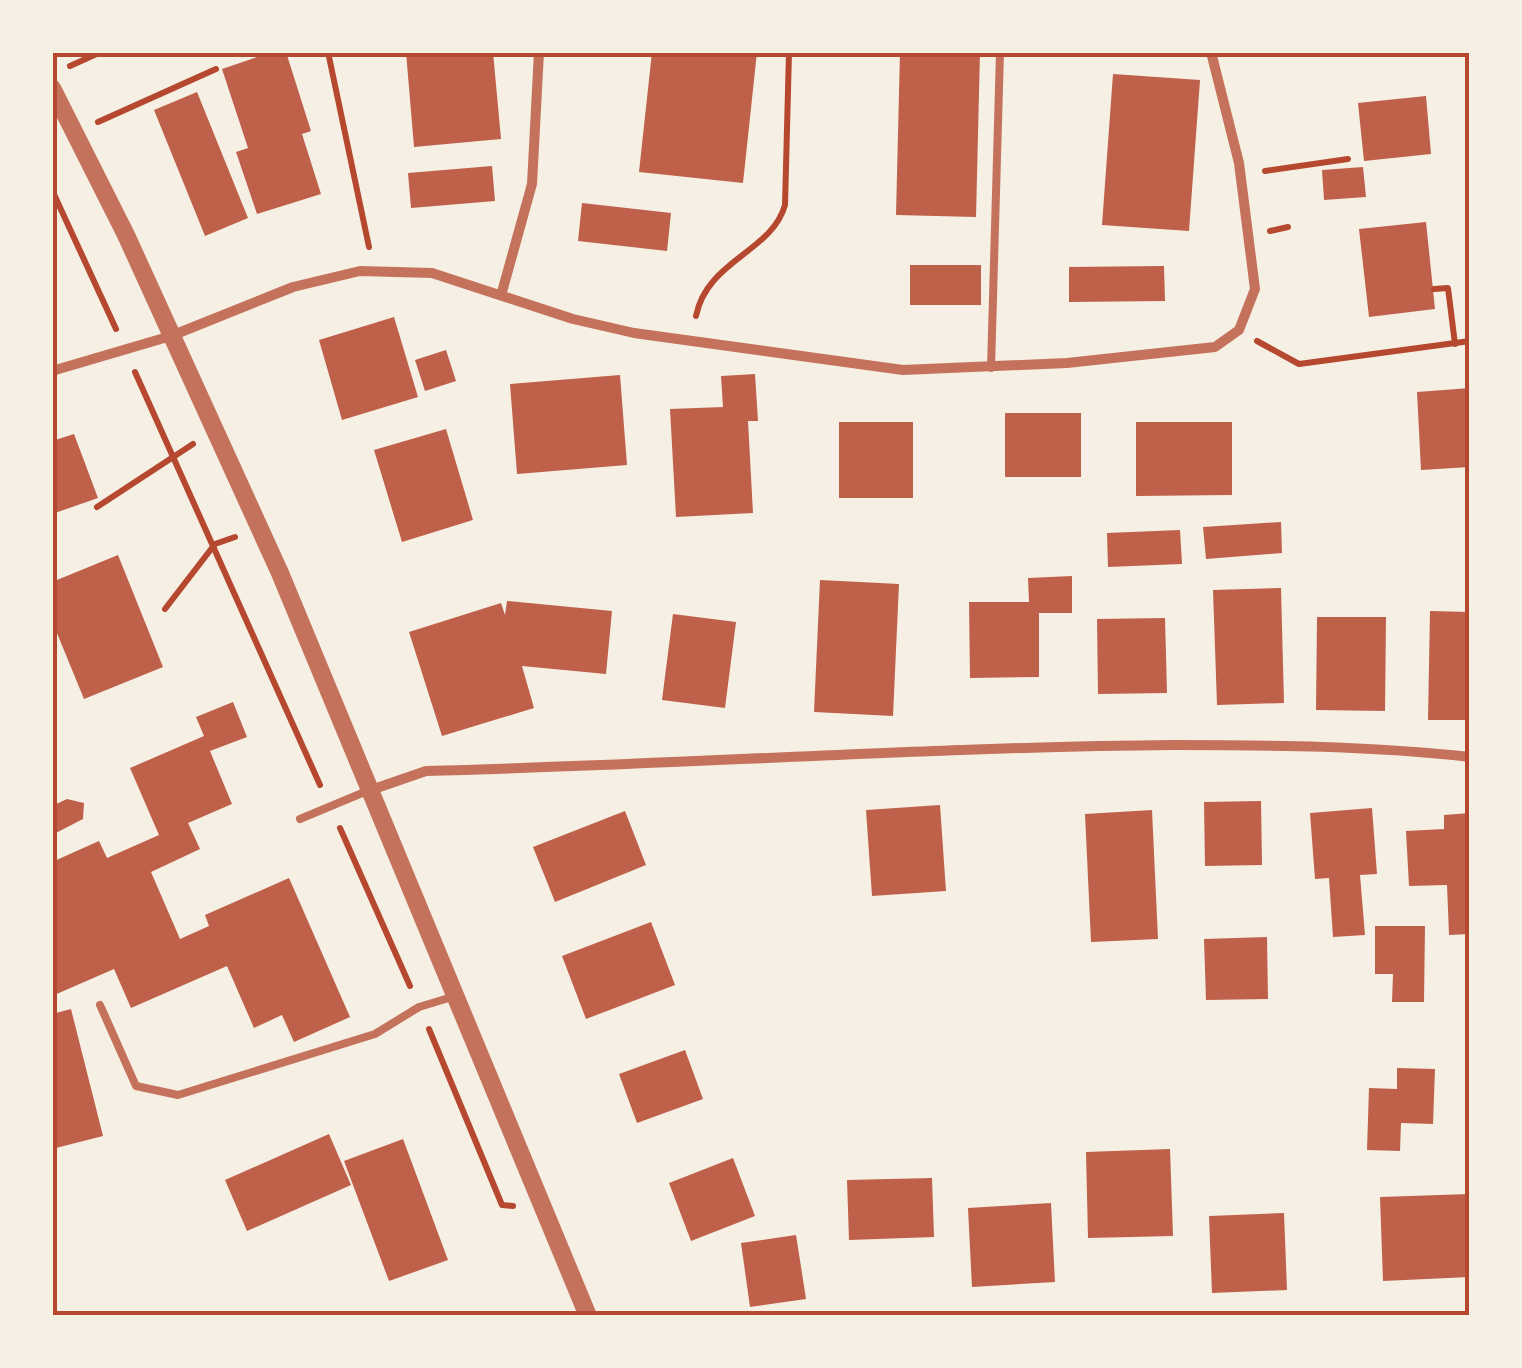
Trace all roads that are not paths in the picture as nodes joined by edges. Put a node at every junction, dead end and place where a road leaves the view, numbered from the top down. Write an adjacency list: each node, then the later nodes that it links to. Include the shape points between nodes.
1 (539, 52): 5 (street, via 532,184)
2 (1000, 52): 7 (lane)
3 (1211, 52): 7 (street, via 1240,175 1255,288 1238,330 1215,347)
4 (52, 88): 6 (street)
5 (502, 292): 6 (street, via 432,274 374,271 294,287); 7 (street, via 573,318 692,342 903,370)
6 (172, 336): 8 (street); 10 (street)
7 (991, 368)
8 (52, 371)
9 (1470, 758): 10 (street, via 1296,746 965,746 426,771)
10 (367, 791): 11 (lane); 12 (street)
11 (300, 819)
12 (457, 995): 13 (lane, via 420,1007 375,1034 178,1095 136,1086); 14 (street)
13 (100, 1006)
14 (588, 1316)

